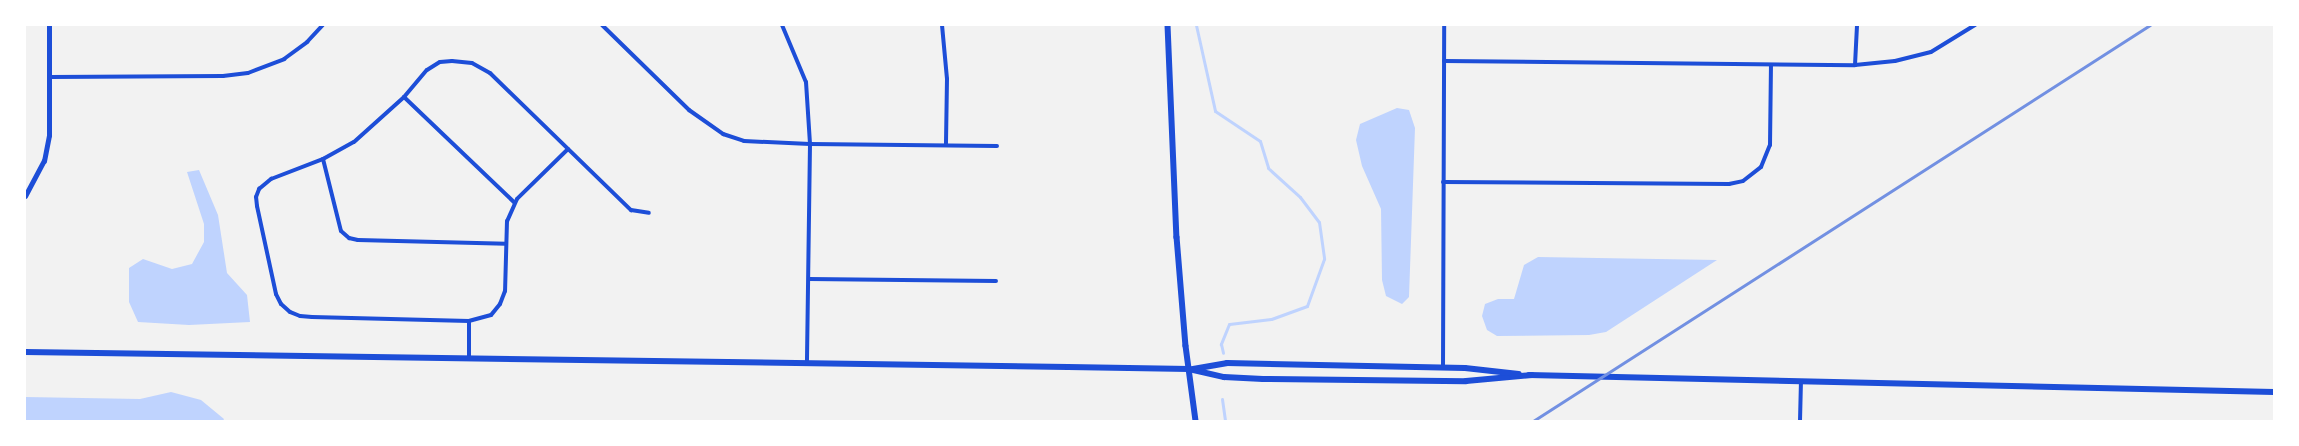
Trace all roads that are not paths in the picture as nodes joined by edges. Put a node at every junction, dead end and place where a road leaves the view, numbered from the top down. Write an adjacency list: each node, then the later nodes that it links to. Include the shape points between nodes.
1 (49, 25): 13 (street)
2 (322, 25): 13 (street, via 307,42 284,59 248,73)
3 (602, 25): 15 (street, via 689,110 724,134 744,141)
4 (782, 25): 15 (street, via 806,82)
5 (942, 25): 16 (street, via 947,79)
6 (1168, 25): 32 (main road, via 1177,237)
7 (1444, 25): 10 (street)
8 (1856, 25): 11 (street)
9 (1975, 25): 11 (street, via 1931,52 1895,61)
10 (1444, 61): 12 (street); 20 (street)
11 (1855, 65): 12 (street)
12 (1771, 66): 20 (street, via 1770,145 1761,167 1742,181 1729,184)
13 (50, 77): 21 (street, via 47,147 41,168)
14 (404, 97): 18 (street, via 427,70 440,62 472,63 490,73); 19 (street, via 354,142); 22 (street)
15 (810, 144): 16 (street); 25 (street)
16 (946, 144): 17 (street)
17 (997, 146)
18 (568, 149): 22 (street); 23 (street, via 631,210)
19 (323, 160): 24 (street, via 341,231 349,238); 27 (street, via 270,179 259,189 256,197 276,294 285,308 300,316 312,317)
20 (1443, 182): 31 (street)
21 (25, 196)
22 (515, 203): 24 (street, via 507,221)
23 (649, 213)
24 (506, 244): 27 (street, via 505,291 500,304 491,315)
25 (809, 280): 26 (street); 30 (street)
26 (996, 281)
27 (469, 321): 29 (street)
28 (25, 352): 29 (main road)
29 (469, 359): 30 (main road)
30 (807, 363): 32 (main road)
31 (1443, 367): 32 (main road, via 1227,363); 33 (main road)
32 (1189, 369): 33 (main road, via 1224,377 1263,379 1466,381); 36 (main road)
33 (1532, 376): 34 (main road)
34 (1801, 381): 35 (main road); 37 (street)
35 (2274, 392)
36 (1196, 421)
37 (1800, 421)

